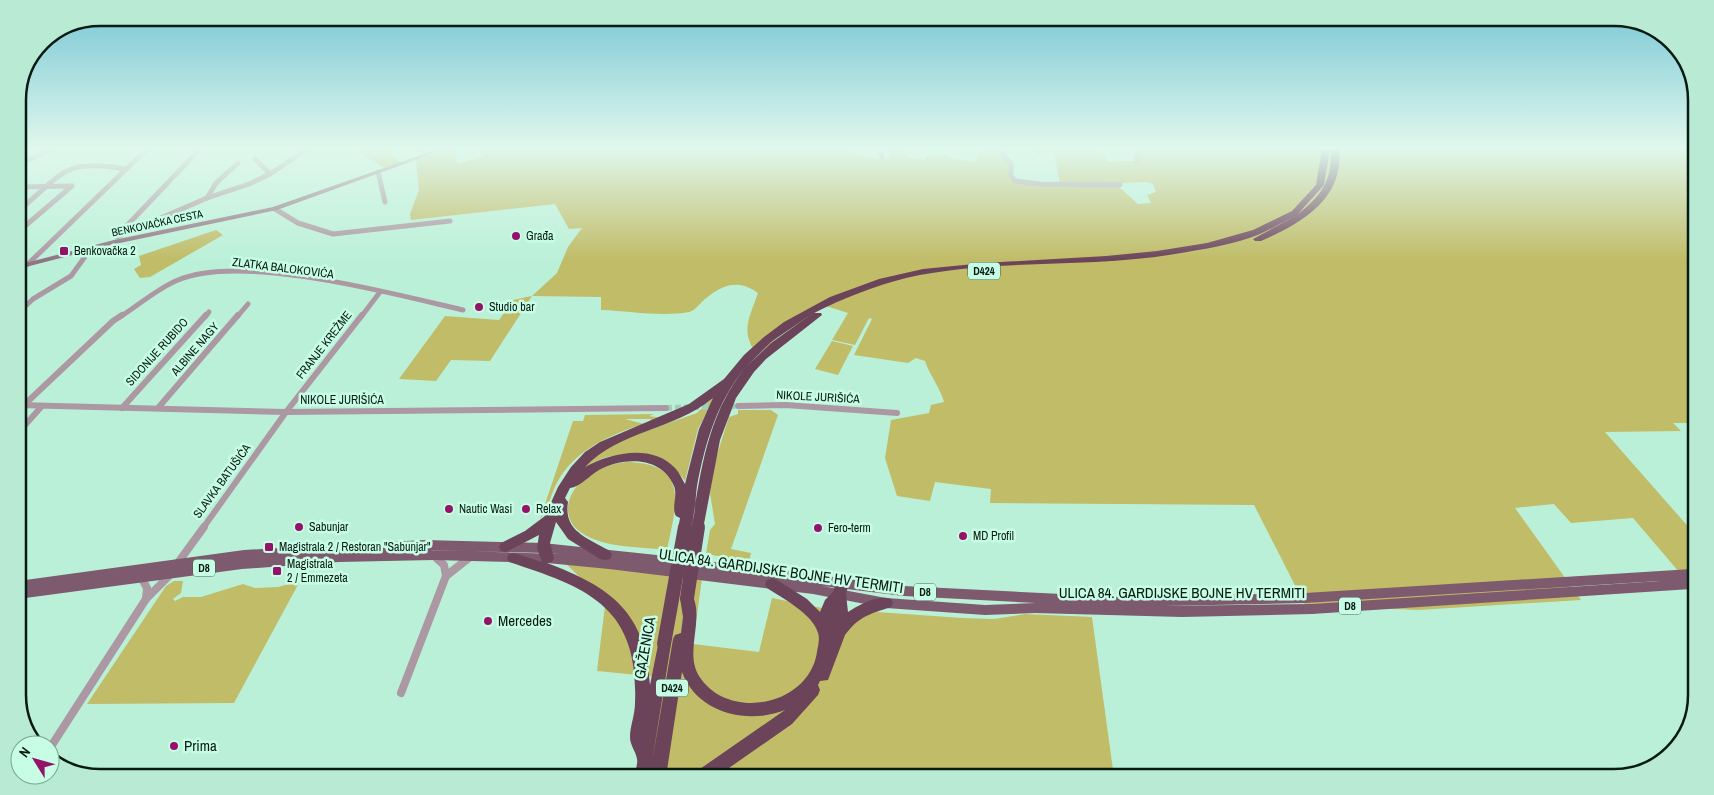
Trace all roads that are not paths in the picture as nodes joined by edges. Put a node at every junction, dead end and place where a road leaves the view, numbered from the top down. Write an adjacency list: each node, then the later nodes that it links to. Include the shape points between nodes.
1 (44, 186): 12 (street)
2 (47, 186): 15 (street)
3 (72, 186): 18 (street)
4 (108, 186): 21 (street)
5 (165, 186): 19 (street)
6 (215, 186): 13 (street)
7 (238, 186): 13 (street)
8 (338, 186): 16 (main road, BENKOVAČKA CESTA)
9 (381, 186): 14 (street)
10 (1317, 186): 27 (highway, D424, via 1311,197 1294,212 1262,230 1227,242 1136,256 964,267 886,280 831,300 790,323 761,346)
11 (1327, 186): 39 (highway, D424, via 1320,201 1288,225 1248,243 1164,260 986,271 918,279 860,295 817,315 770,350 736,389 723,413)
12 (26, 187)
13 (207, 198): 19 (street)
14 (385, 202)
15 (26, 203)
16 (274, 209): 17 (street, via 298,223 333,234); 19 (main road, BENKOVAČKA CESTA)
17 (450, 221)
18 (26, 225)
19 (116, 239): 20 (main road, BENKOVAČKA CESTA)
20 (92, 247): 21 (main road, BENKOVAČKA CESTA); 24 (street, via 71,276)
21 (28, 264)
22 (380, 292): 25 (street, ZLATKA BALOKOVIĆA); 28 (street, ZLATKA BALOKOVIĆA, via 264,274 221,271 190,276 178,280 113,321); 35 (street, FRANJE KREŽME)
23 (248, 304): 33 (street, ALBINE NAGY)
24 (26, 306)
25 (463, 310)
26 (210, 312): 32 (street, SIDONIJE RUBIDO)
27 (732, 377): 38 (highway, via 690,409 610,441 592,452 565,482); 39 (highway, D424, via 710,415 698,449)
28 (26, 400)
29 (26, 405): 30 (street, NIKOLE JURIŠIĆA)
30 (42, 406): 32 (street, NIKOLE JURIŠIĆA); 37 (street)
31 (738, 406): 36 (street, NIKOLE JURIŠIĆA, via 786,405)
32 (122, 408): 33 (street, NIKOLE JURIŠIĆA)
33 (158, 408): 35 (street, NIKOLE JURIŠIĆA)
34 (666, 408): 35 (street, NIKOLE JURIŠIĆA)
35 (286, 412): 45 (street, SLAVKA BATUŠIĆA)
36 (897, 413)
37 (26, 424)
38 (551, 519): 40 (highway); 41 (highway)
39 (692, 525): 43 (highway, via 679,517 682,493 667,468 643,457 631,456 599,464 569,485 560,508 564,526 573,536); 54 (highway, D424, bridge); 61 (highway, GAŽENICA / D424, bridge)
40 (510, 552): 41 (main road, ULICA 84. GARDIJSKE BOJNE HV TERMITI / D8); 44 (main road, ULICA 84. GARDIJSKE BOJNE HV TERMITI / D8); 45 (main road, ULICA 84. GARDIJSKE BOJNE HV TERMITI / D8, via 425,545 327,549 244,555); 61 (highway, via 575,578 606,598 625,620 642,663 643,709 638,744)
41 (545, 553): 43 (main road, ULICA 84. GARDIJSKE BOJNE HV TERMITI / D8); 49 (main road, ULICA 84. GARDIJSKE BOJNE HV TERMITI / D8)
42 (433, 555): 44 (main road, ULICA 84. GARDIJSKE BOJNE HV TERMITI / D8); 45 (main road, ULICA 84. GARDIJSKE BOJNE HV TERMITI / D8, via 339,557); 47 (street, via 444,565)
43 (605, 555): 52 (main road, ULICA 84. GARDIJSKE BOJNE HV TERMITI / D8)
44 (471, 556): 47 (street)
45 (176, 568): 48 (main road, ULICA 84. GARDIJSKE BOJNE HV TERMITI / D8); 51 (main road, ULICA 84. GARDIJSKE BOJNE HV TERMITI / D8); 55 (street, SLAVKA BATUŠIĆA)
46 (1688, 574): 52 (main road, ULICA 84. GARDIJSKE BOJNE HV TERMITI / D8, via 1379,594 1180,602)
47 (446, 576): 58 (street)
48 (141, 578): 53 (main road, ULICA 84. GARDIJSKE BOJNE HV TERMITI / D8); 55 (street, via 147,588)
49 (772, 584): 52 (main road, ULICA 84. GARDIJSKE BOJNE HV TERMITI / D8); 57 (highway, via 804,603)
50 (1688, 584): 56 (main road, ULICA 84. GARDIJSKE BOJNE HV TERMITI / D8, via 1238,612 986,610)
51 (26, 585)
52 (840, 589): 56 (main road, ULICA 84. GARDIJSKE BOJNE HV TERMITI / D8); 57 (highway, via 843,603)
53 (26, 593)
54 (687, 598): 59 (highway, via 691,607 687,665 701,691 728,707 745,710 763,711); 63 (highway, D424)
55 (146, 599): 60 (street, SLAVKA BATUŠIĆA)
56 (886, 603): 57 (highway, via 858,612)
57 (832, 633): 59 (highway, via 832,659 821,680)
58 (401, 693)
59 (802, 698): 64 (highway, via 787,719)
60 (58, 735)
61 (645, 757): 62 (highway, GAŽENICA / D424)
62 (643, 769)
63 (659, 769)
64 (716, 769)

